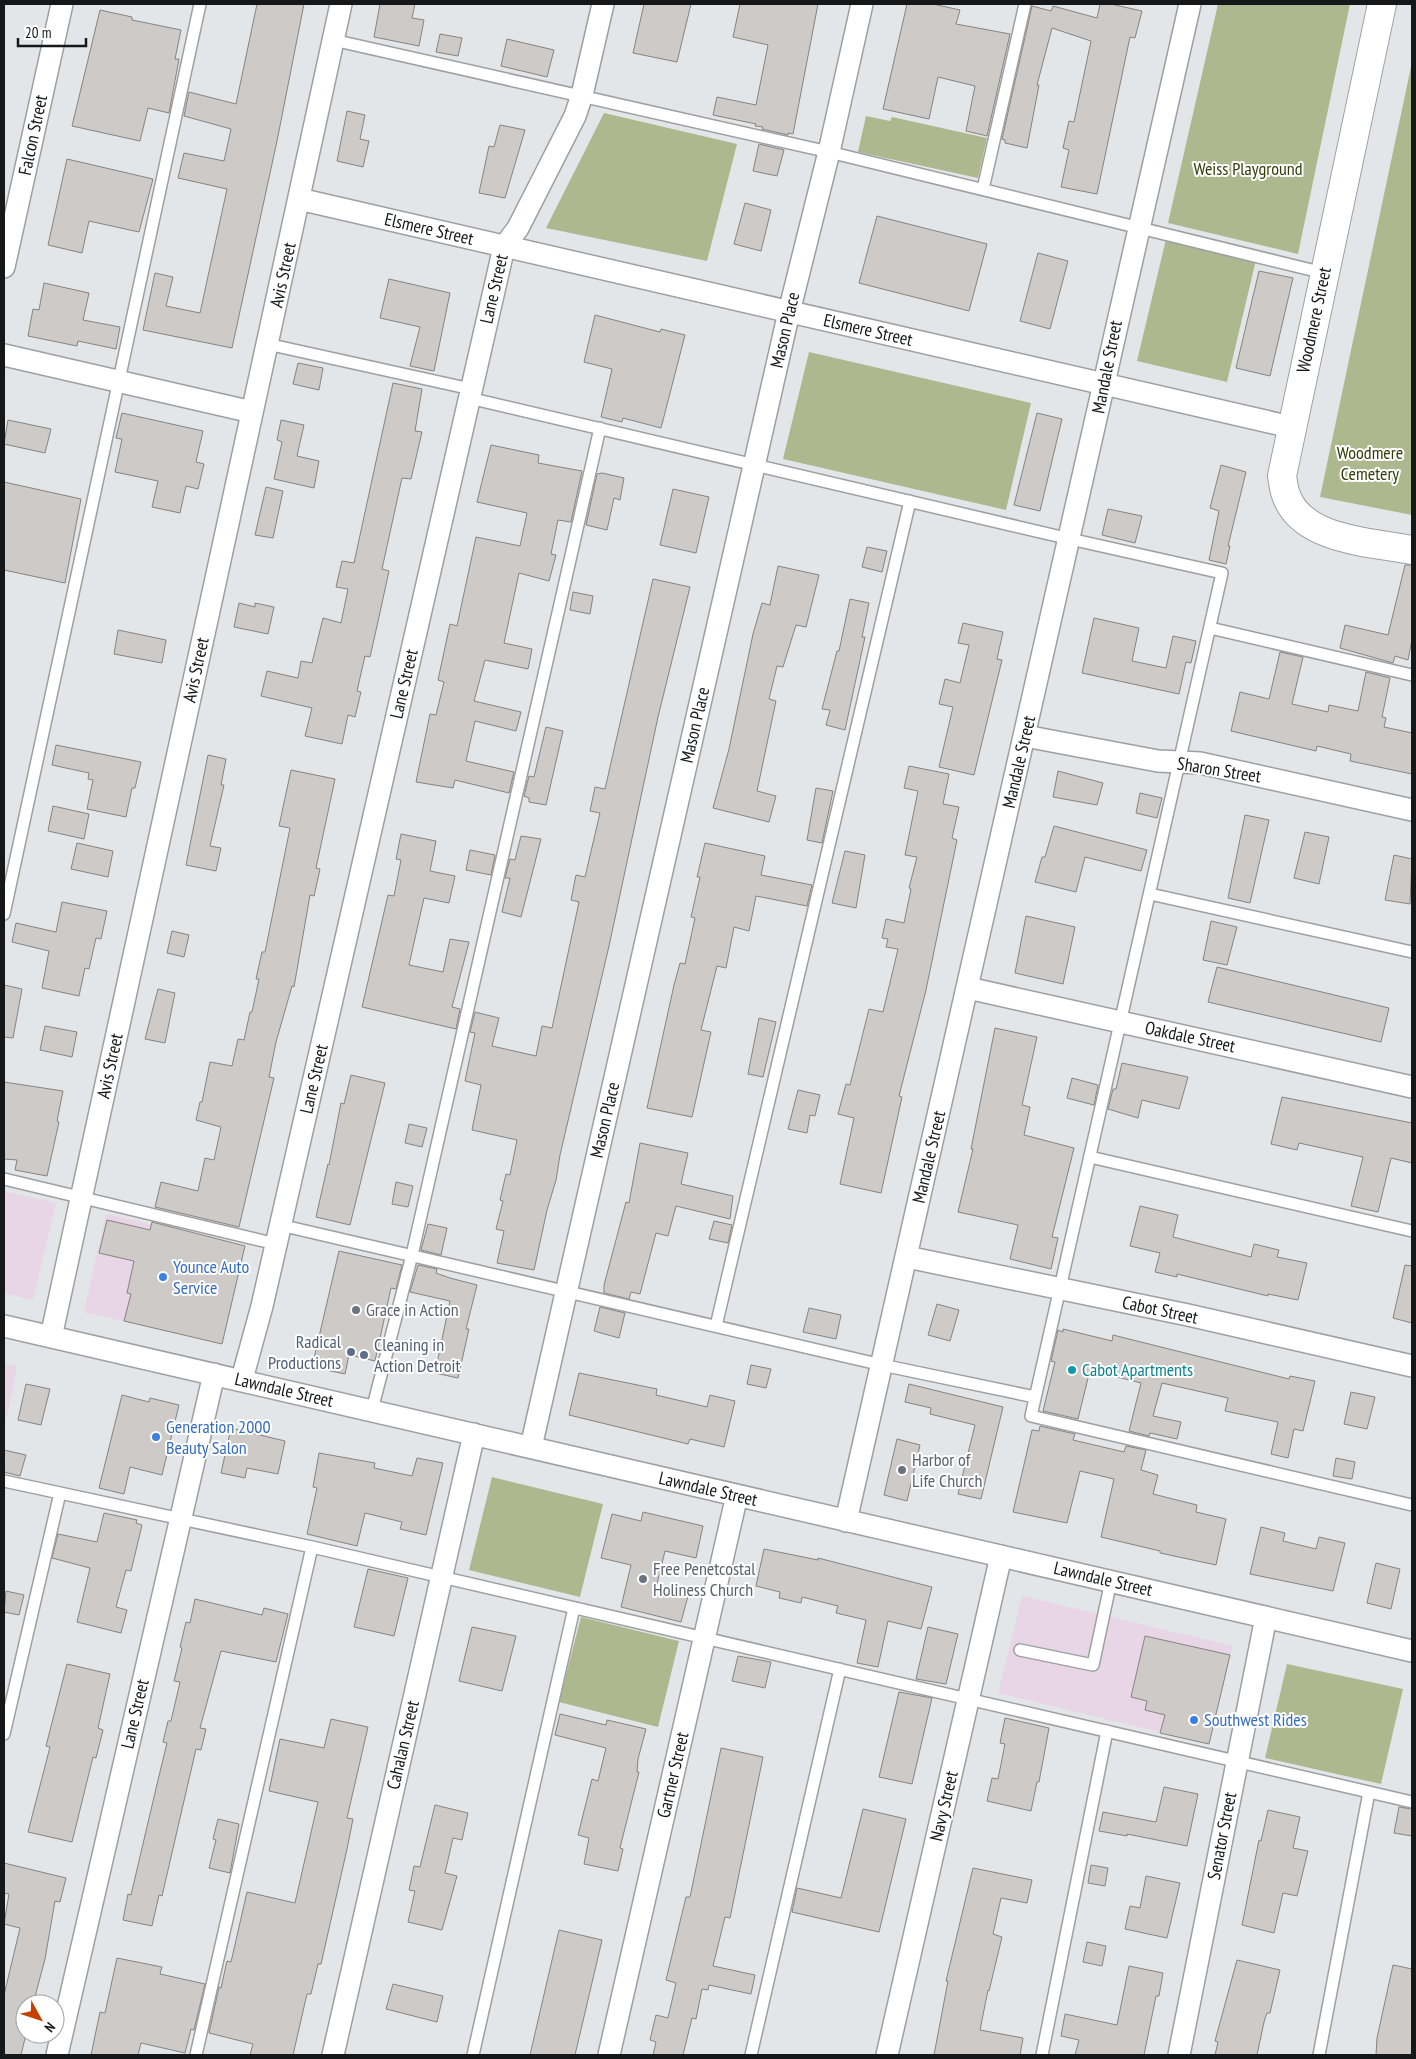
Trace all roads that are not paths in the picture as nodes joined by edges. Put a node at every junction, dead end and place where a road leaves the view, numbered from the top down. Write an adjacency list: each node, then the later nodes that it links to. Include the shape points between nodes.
1 (62, 4): 16 (street, Falcon Street)
2 (200, 4): 21 (lane)
3 (341, 4): 9 (street, Avis Street)
4 (603, 4): 10 (street, Lane Street)
5 (862, 4): 11 (street, Mason Place)
6 (1025, 4): 12 (lane)
7 (1190, 4): 14 (street, Mandale Street)
8 (1382, 4): 17 (street, Woodmere Street)
9 (334, 40): 10 (lane); 13 (street, Avis Street)
10 (582, 95): 11 (lane); 15 (street, Lane Street, via 575,116 518,228)
11 (829, 152): 12 (lane); 18 (street, Mason Place)
12 (983, 189): 14 (lane)
13 (299, 199): 15 (street, Elsmere Street); 19 (street, Avis Street)
14 (1139, 226): 17 (lane); 22 (street, Mandale Street)
15 (504, 247): 18 (street, Elsmere Street); 23 (street, Lane Street)
16 (4, 267)
17 (1324, 273): 25 (street, Woodmere Street)
18 (789, 312): 22 (street, Elsmere Street); 27 (street, Mason Place)
19 (267, 344): 23 (lane); 24 (street, Avis Street)
20 (4, 355): 21 (street)
21 (118, 382): 24 (street); 37 (lane)
22 (1104, 384): 25 (street, Elsmere Street); 29 (street, Mandale Street)
23 (470, 394): 26 (lane); 46 (street, Lane Street)
24 (252, 412): 44 (street, Avis Street)
25 (1291, 427): 30 (street, Woodmere Street, via 1282,476 1286,496 1302,519 1323,533)
26 (600, 428): 27 (lane); 47 (lane)
27 (755, 464): 28 (lane); 50 (street, Mason Place)
28 (910, 501): 29 (lane); 52 (lane)
29 (1070, 539): 31 (lane, via 1222,573); 33 (street, Mandale Street)
30 (1412, 550)
31 (1210, 628): 32 (lane); 34 (lane)
32 (1412, 675)
33 (1025, 736): 34 (street, Sharon Street); 39 (street, Mandale Street)
34 (1178, 762): 35 (street, Sharon Street, via 1200,763); 36 (lane)
35 (1412, 810)
36 (1150, 894): 38 (lane); 40 (lane)
37 (4, 914)
38 (1412, 952)
39 (968, 988): 40 (street, Oakdale Street); 48 (street, Mandale Street)
40 (1121, 1022): 41 (street, Oakdale Street); 42 (lane)
41 (1412, 1087)
42 (1090, 1157): 45 (lane); 49 (lane)
43 (4, 1179): 44 (lane)
44 (81, 1196): 46 (lane); 53 (street, Avis Street)
45 (1412, 1231)
46 (278, 1234): 47 (lane); 57 (street, Lane Street)
47 (412, 1255): 50 (lane); 59 (lane)
48 (907, 1257): 49 (street, Cabot Street); 54 (street, Mandale Street)
49 (1060, 1289): 55 (street, Cabot Street); 58 (lane)
50 (566, 1291): 52 (lane); 61 (street, Mason Place)
51 (4, 1326): 53 (street, Lawndale Street)
52 (716, 1326): 54 (lane)
53 (51, 1337): 56 (street, Lawndale Street)
54 (882, 1365): 58 (lane); 67 (street, Mandale Street)
55 (1412, 1366)
56 (214, 1374): 57 (street, Lawndale Street); 66 (street, Lane Street)
57 (242, 1379): 59 (street, Lawndale Street)
58 (1035, 1397): 65 (lane, via 1031,1416)
59 (372, 1410): 60 (street, Lawndale Street)
60 (474, 1434): 61 (street, Lawndale Street); 70 (street, Cahalan Street)
61 (531, 1447): 64 (street, Lawndale Street)
62 (4, 1481): 63 (lane)
63 (60, 1493): 66 (lane); 80 (lane)
64 (737, 1495): 67 (street, Lawndale Street); 74 (street, Gartner Street)
65 (1412, 1505)
66 (180, 1518): 68 (lane); 84 (street, Lane Street)
67 (846, 1521): 69 (street, Lawndale Street)
68 (312, 1548): 70 (lane); 85 (lane)
69 (1000, 1556): 71 (street, Lawndale Street); 78 (street, Navy Street)
70 (441, 1577): 72 (lane); 86 (street, Cahalan Street)
71 (1110, 1581): 73 (street, Lawndale Street); 75 (lane, via 1092,1665)
72 (574, 1608): 74 (lane); 87 (lane)
73 (1266, 1617): 76 (street, Lawndale Street); 81 (street, Senator Street)
74 (704, 1638): 77 (lane); 88 (street, Gartner Street)
75 (1020, 1650)
76 (1412, 1650)
77 (840, 1669): 78 (lane); 89 (lane)
78 (968, 1698): 79 (lane); 90 (street, Navy Street)
79 (1107, 1730): 81 (lane); 91 (lane)
80 (4, 1734)
81 (1237, 1762): 82 (lane); 92 (street, Senator Street)
82 (1369, 1792): 83 (lane); 93 (lane)
83 (1412, 1802)
84 (57, 2055)
85 (196, 2055)
86 (333, 2055)
87 (473, 2055)
88 (609, 2055)
89 (752, 2055)
90 (887, 2055)
91 (1042, 2055)
92 (1179, 2055)
93 (1318, 2055)

